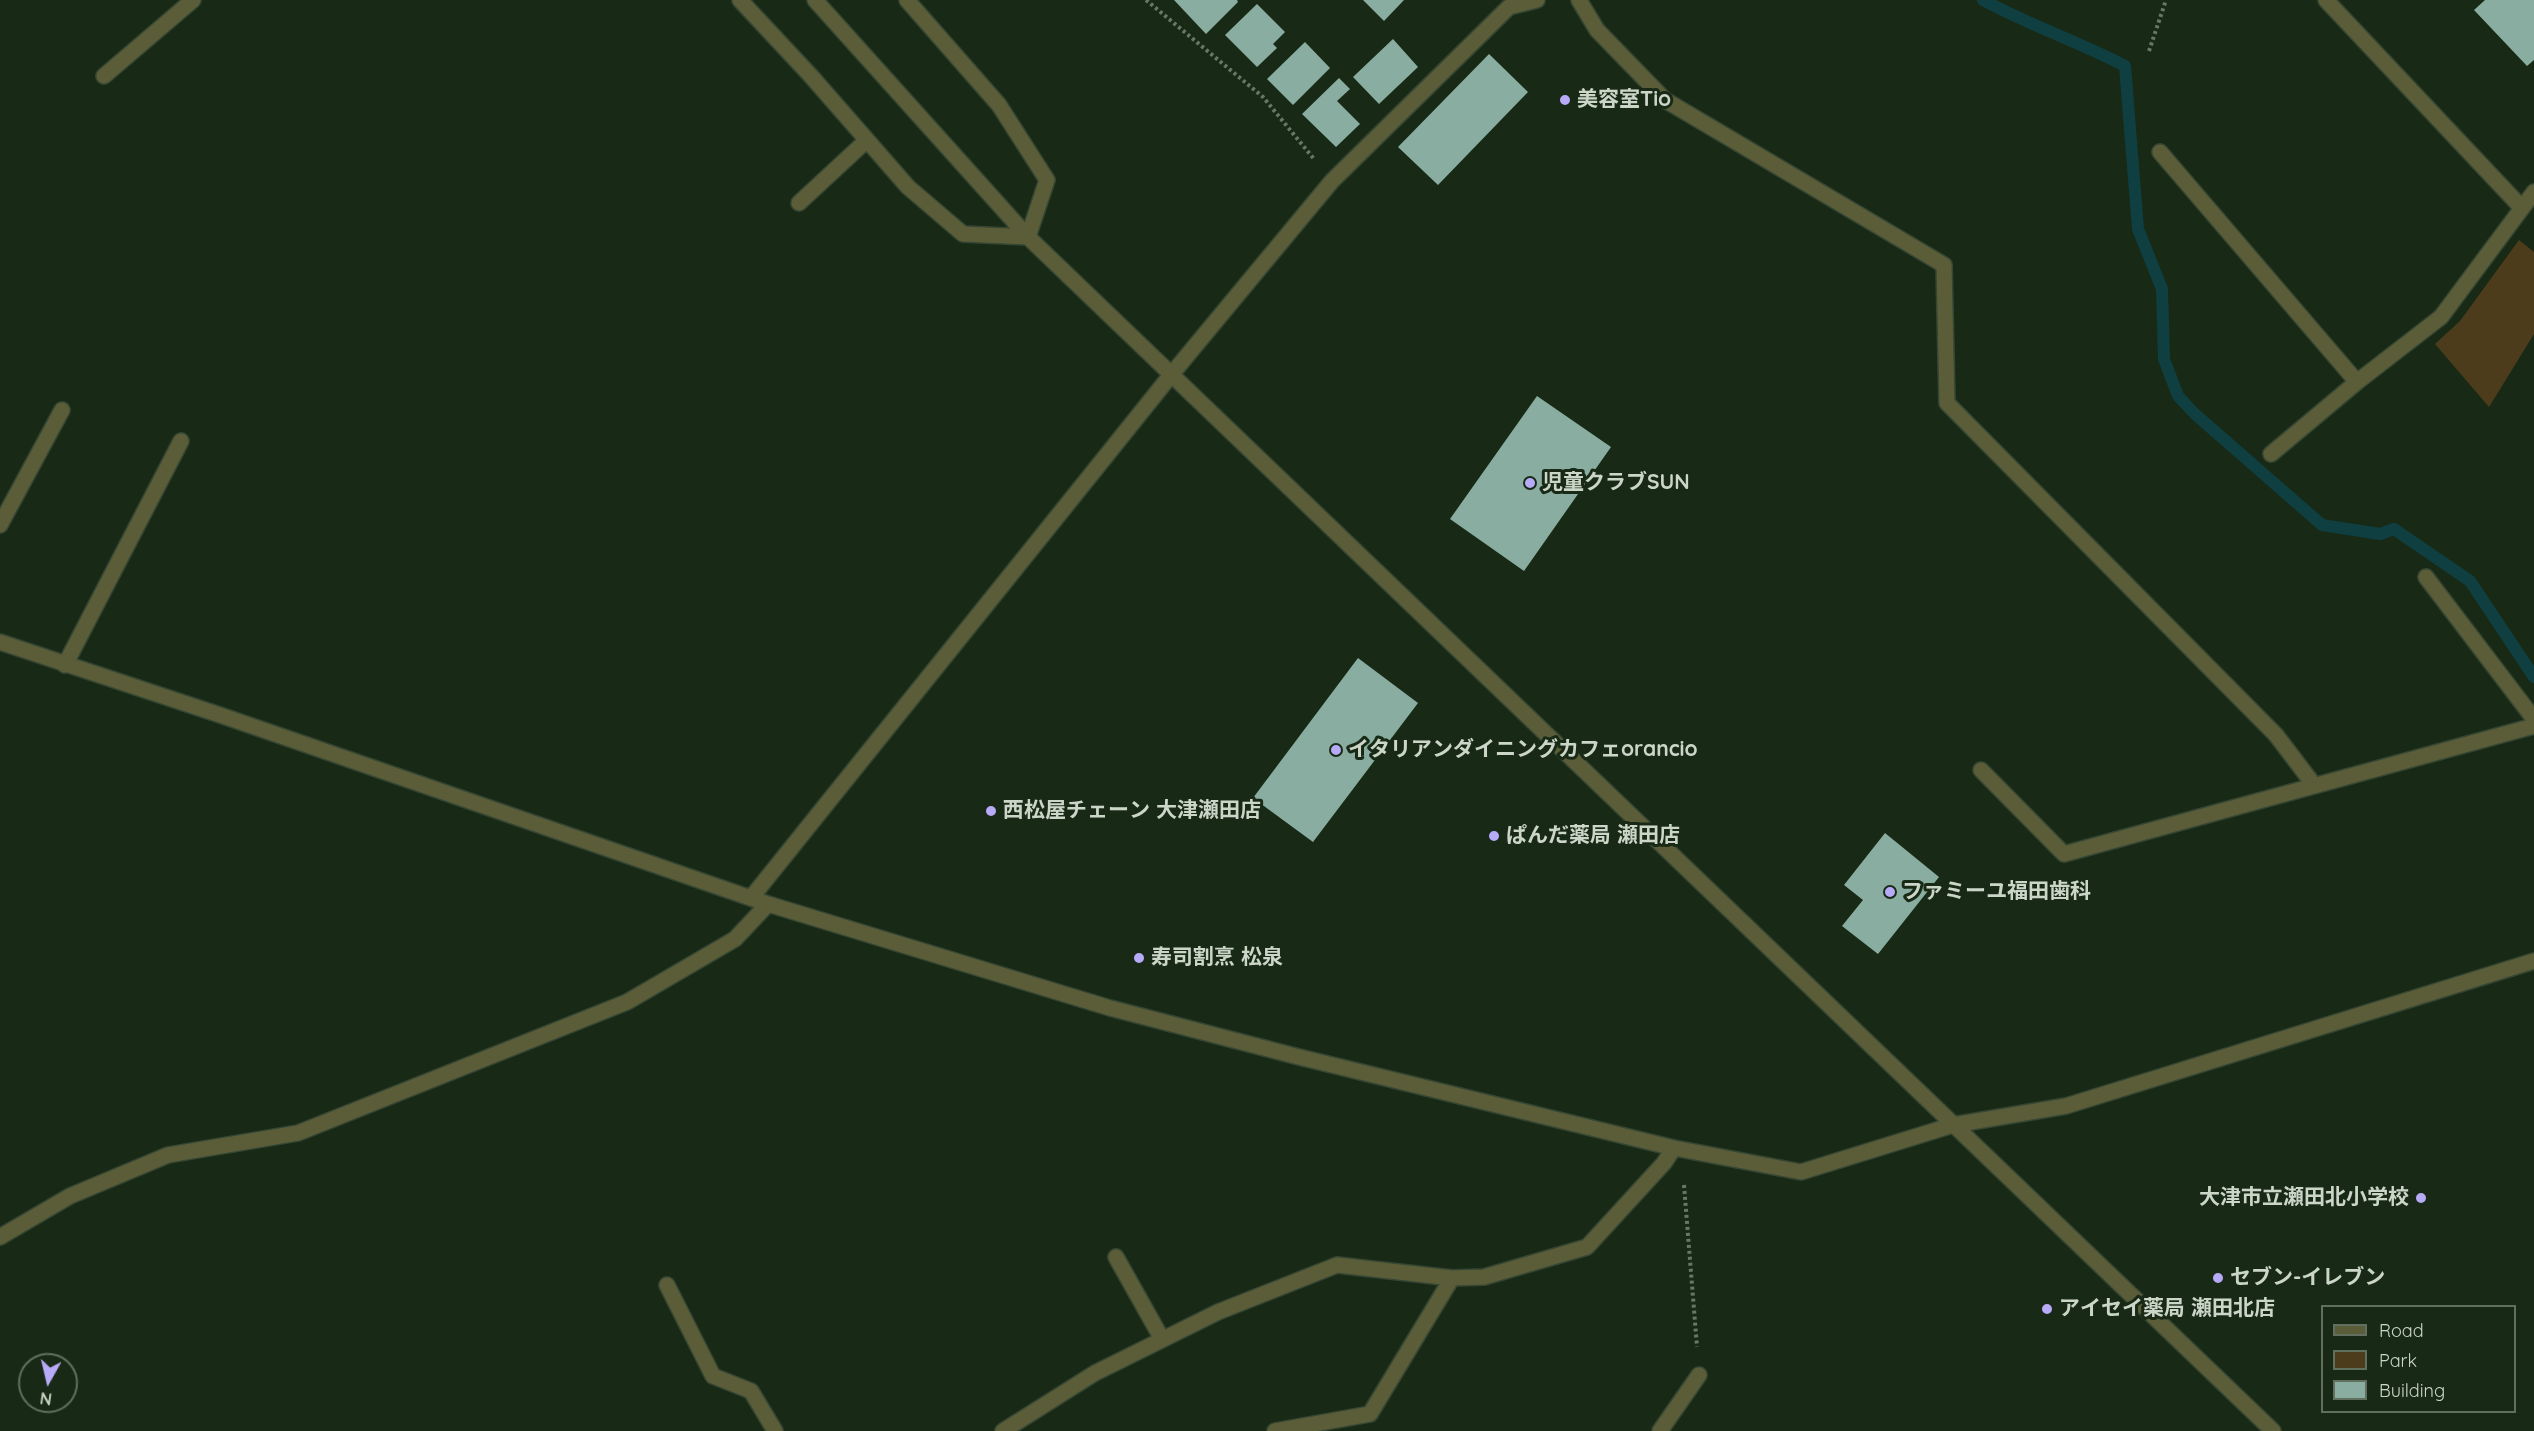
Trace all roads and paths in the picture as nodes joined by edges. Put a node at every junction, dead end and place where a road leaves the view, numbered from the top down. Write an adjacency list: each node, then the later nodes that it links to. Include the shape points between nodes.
1 (193, 0): 11 (street)
2 (740, 0): 12 (street)
3 (815, 0): 18 (street)
4 (907, 0): 18 (street, via 999,105 1047,180)
5 (1146, 0): 14 (path, via 1263,97)
6 (1537, 0): 14 (street, via 1509,7)
7 (1579, 0): 31 (street, via 1597,30 1665,100 1944,266 1947,403 2276,735)
8 (2166, 0): 10 (path)
9 (2326, 0): 17 (street)
10 (2149, 51)
11 (104, 76)
12 (867, 140): 16 (street); 18 (street, via 908,187 963,234)
13 (2160, 152): 20 (street)
14 (1332, 181): 19 (street)
15 (2534, 192): 17 (street)
16 (799, 203)
17 (2521, 207): 20 (street, via 2441,317)
18 (1028, 237): 19 (street)
19 (1172, 375): 32 (street); 35 (street)
20 (2356, 382): 23 (street)
21 (62, 410): 24 (street)
22 (181, 441): 27 (street)
23 (2271, 454)
24 (0, 525)
25 (2426, 577): 28 (street)
26 (0, 642): 27 (street)
27 (65, 665): 32 (street)
28 (2534, 719)
29 (2534, 726): 31 (street)
30 (1981, 770): 31 (street, via 2064,854)
31 (2314, 785)
32 (751, 898): 33 (street)
33 (768, 904): 36 (street, via 1121,1011); 38 (street, via 735,939 627,1002 298,1133 168,1155 70,1197)
34 (2534, 961): 35 (street, via 2066,1106)
35 (1953, 1125): 36 (street, via 1801,1172); 48 (street)
36 (1674, 1148): 37 (street)
37 (1664, 1163): 40 (street, via 1587,1247 1484,1277); 43 (path, via 1683,1177)
38 (0, 1237)
39 (1116, 1257): 42 (street)
40 (1452, 1278): 42 (street, via 1337,1265 1218,1312); 46 (street, via 1370,1414)
41 (667, 1285): 44 (street, via 713,1376 751,1391)
42 (1162, 1340): 45 (street, via 1095,1373)
43 (1700, 1375): 47 (street)
44 (775, 1431)
45 (1003, 1431)
46 (1275, 1431)
47 (1660, 1431)
48 (2273, 1431)

